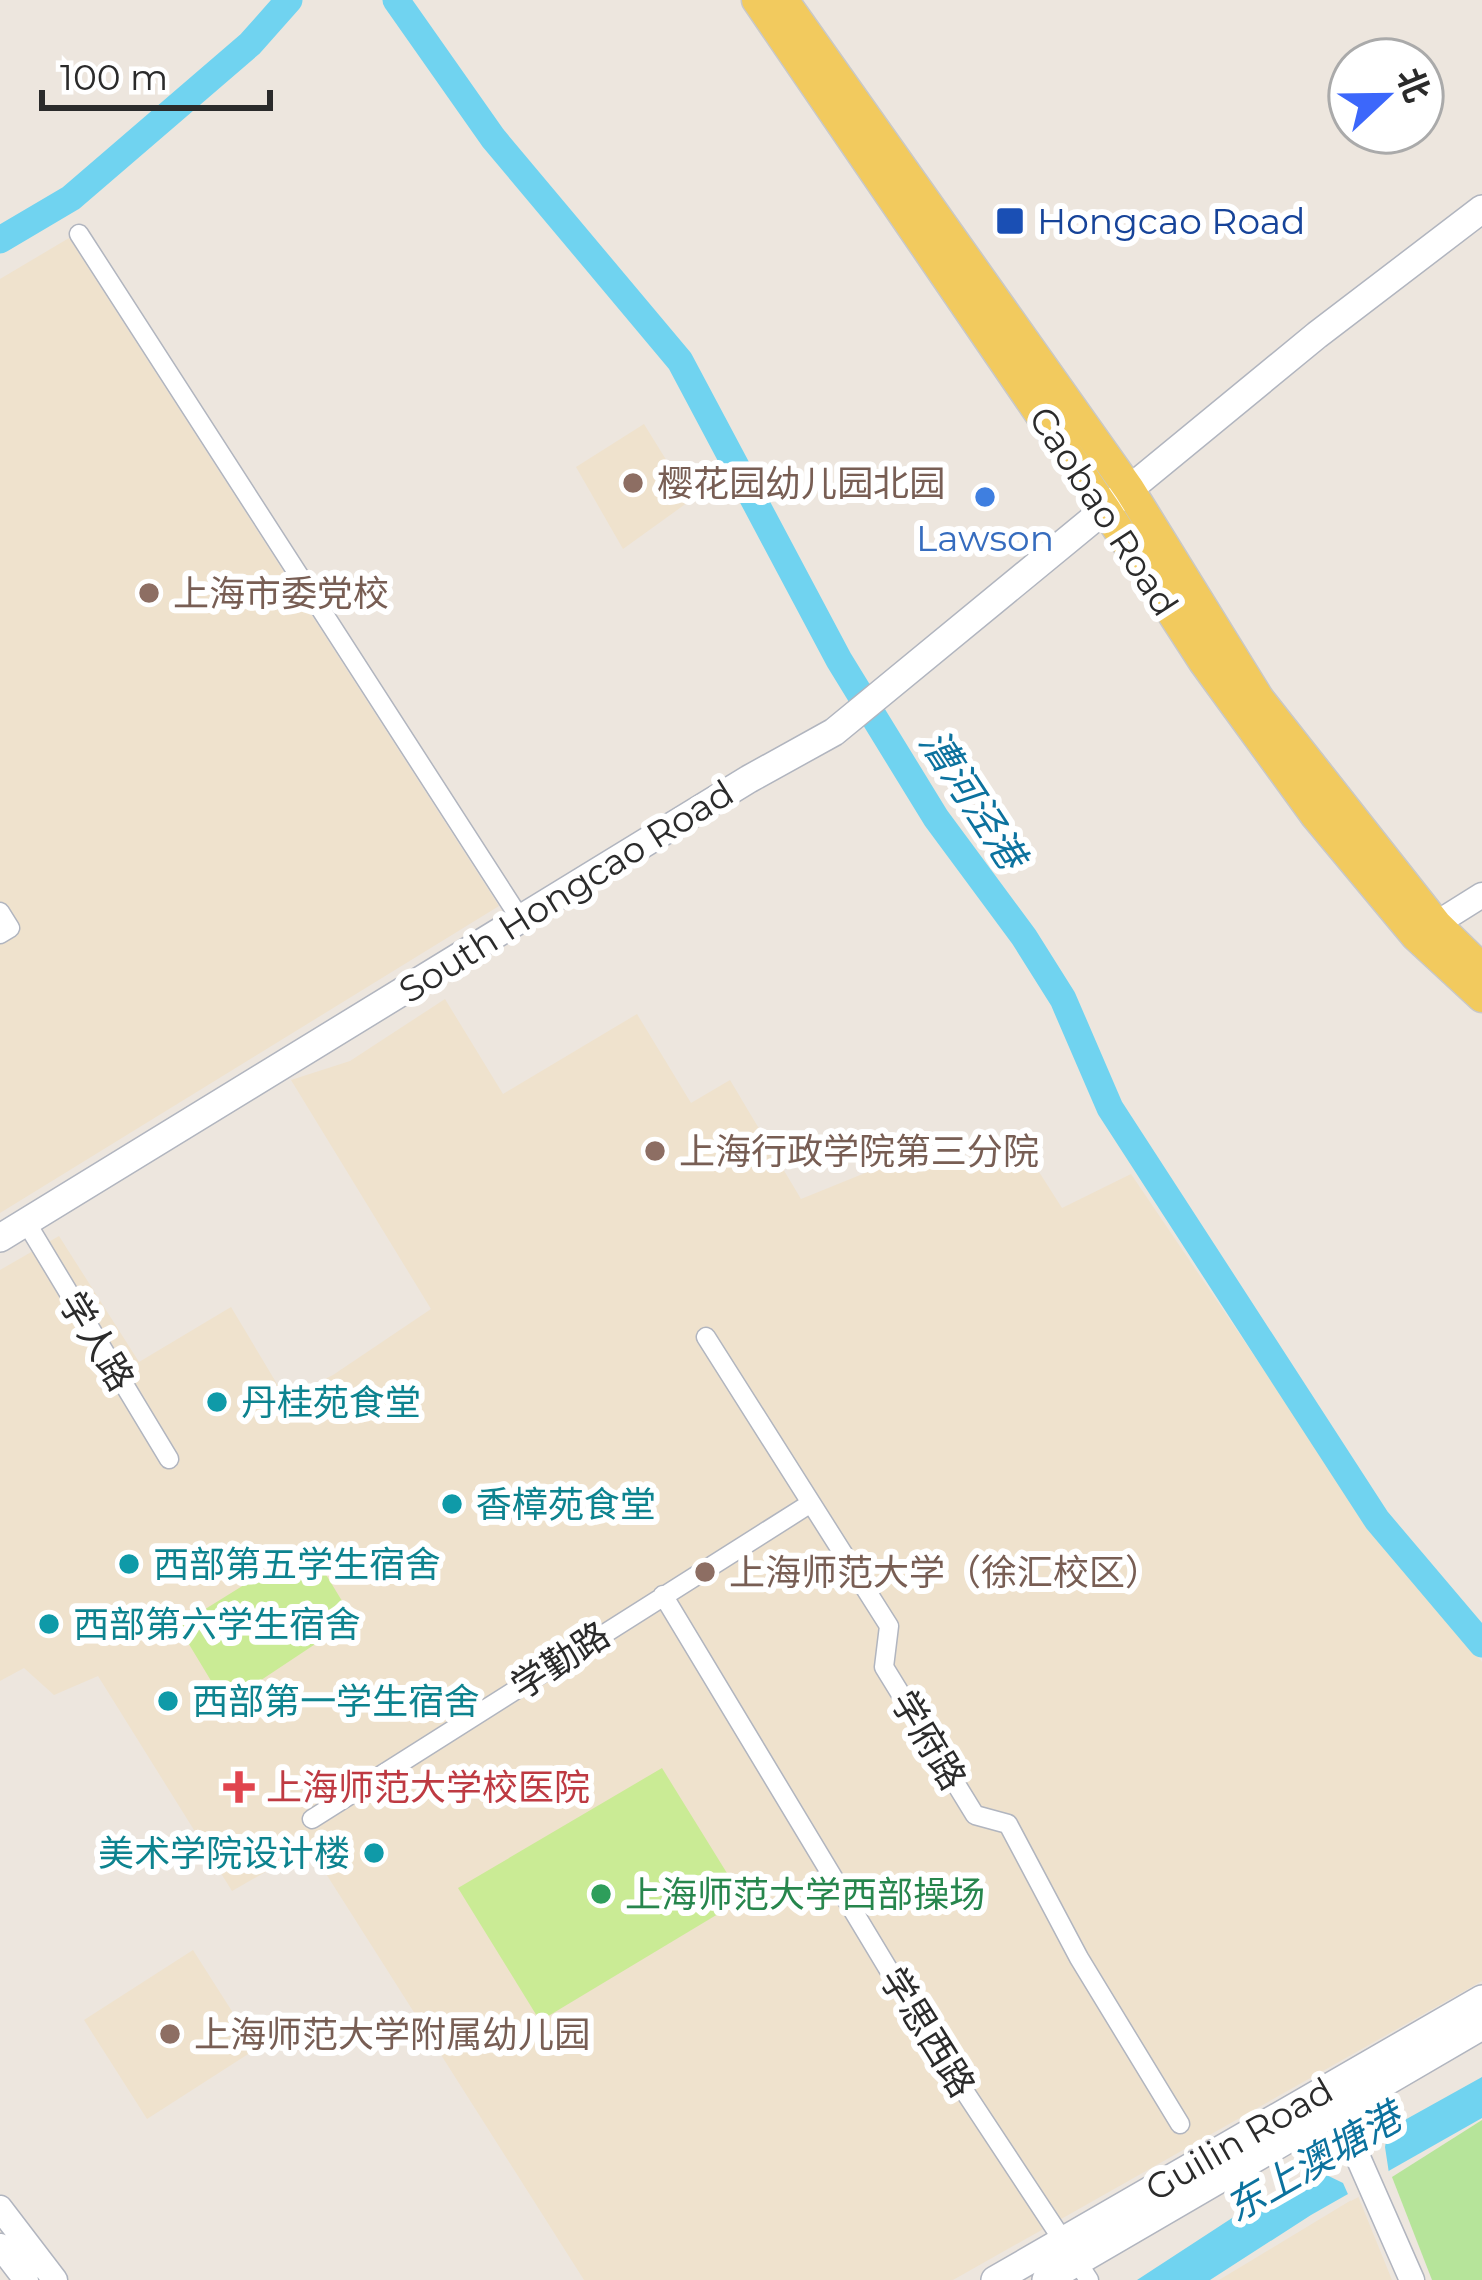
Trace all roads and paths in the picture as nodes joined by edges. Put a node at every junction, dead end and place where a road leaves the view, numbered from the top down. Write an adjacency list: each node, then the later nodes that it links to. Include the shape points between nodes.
1 (757, 0): 5 (main road, Caobao Road)
2 (783, 0): 5 (main road, Caobao Road)
3 (1482, 209): 5 (main road)
4 (79, 234): 8 (street)
5 (1117, 499): 8 (main road, South Hongcao Road, via 834,732); 9 (main road, Caobao Road)
6 (1482, 895): 9 (street)
7 (0, 912): 10 (street, via 10,928)
8 (521, 920): 13 (main road, South Hongcao Road)
9 (1426, 930): 11 (main road, Caobao Road); 12 (main road, Caobao Road)
10 (0, 934)
11 (1482, 968)
12 (1482, 997)
13 (26, 1222): 14 (main road, South Hongcao Road); 16 (street, 学人路)
14 (0, 1238)
15 (706, 1337): 17 (street, 学府路)
16 (169, 1459)
17 (811, 1504): 18 (street, 学勤路); 23 (street, 学府路, via 889,1626 884,1666 975,1815 1008,1824)
18 (663, 1594): 19 (street, 学勤路); 26 (street, 学思西路, via 934,2044)
19 (312, 1819)
20 (1482, 1999): 22 (main road, Guilin Road)
21 (1482, 2026): 22 (main road, Guilin Road)
22 (1332, 2100): 26 (main road, Guilin Road); 31 (street)
23 (1180, 2124)
24 (0, 2208): 28 (street)
25 (0, 2246): 27 (street)
26 (1076, 2261): 29 (main road, Guilin Road); 30 (main road, Guilin Road)
27 (26, 2280)
28 (55, 2280)
29 (995, 2280)
30 (1046, 2280)
31 (1412, 2280)

